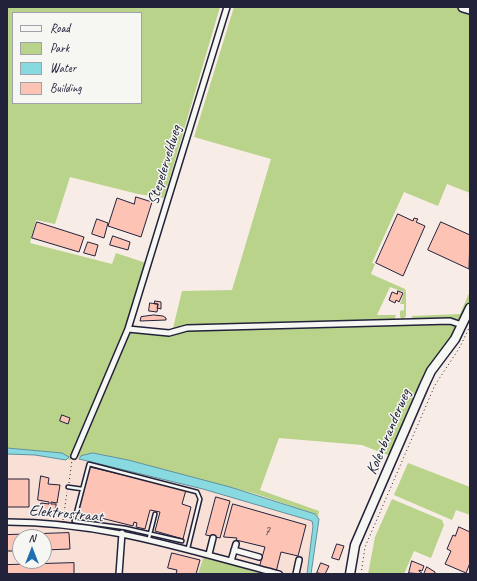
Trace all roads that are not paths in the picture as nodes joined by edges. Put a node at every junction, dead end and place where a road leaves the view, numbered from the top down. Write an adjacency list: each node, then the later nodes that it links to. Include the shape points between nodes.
1 (227, 7): 6 (street, Stepelerveldweg)
2 (463, 7): 3 (highway)
3 (470, 9)
4 (470, 308): 5 (main road, Kolenbranderweg)
5 (466, 325): 6 (street, via 450,321 203,328 169,333); 29 (main road, Kolenbranderweg, via 431,371 424,386 355,545)
6 (128, 330): 7 (street, Stepelerveldweg)
7 (74, 456)
8 (68, 487): 9 (lane)
9 (82, 489): 12 (lane, via 74,521); 20 (lane, via 88,464 197,492 200,499)
10 (155, 514): 15 (lane)
11 (7, 522): 12 (street, Elektrostraat)
12 (103, 527): 13 (lane); 14 (street, Elektrostraat)
13 (125, 528): 14 (lane); 15 (lane)
14 (122, 533): 15 (street, Elektrostraat); 26 (street, Elektrostraat)
15 (150, 536): 17 (street, Elektrostraat)
16 (213, 538): 22 (street)
17 (170, 541): 18 (lane); 20 (street, Elektrostraat)
18 (182, 541)
19 (236, 544): 21 (street)
20 (188, 548): 22 (street, Elektrostraat)
21 (234, 550): 23 (street); 25 (street)
22 (209, 554): 25 (street, Elektrostraat)
23 (259, 557)
24 (299, 560): 28 (street)
25 (231, 561): 27 (street, Elektrostraat)
26 (119, 574)
27 (279, 574)
28 (296, 574)
29 (350, 574)

